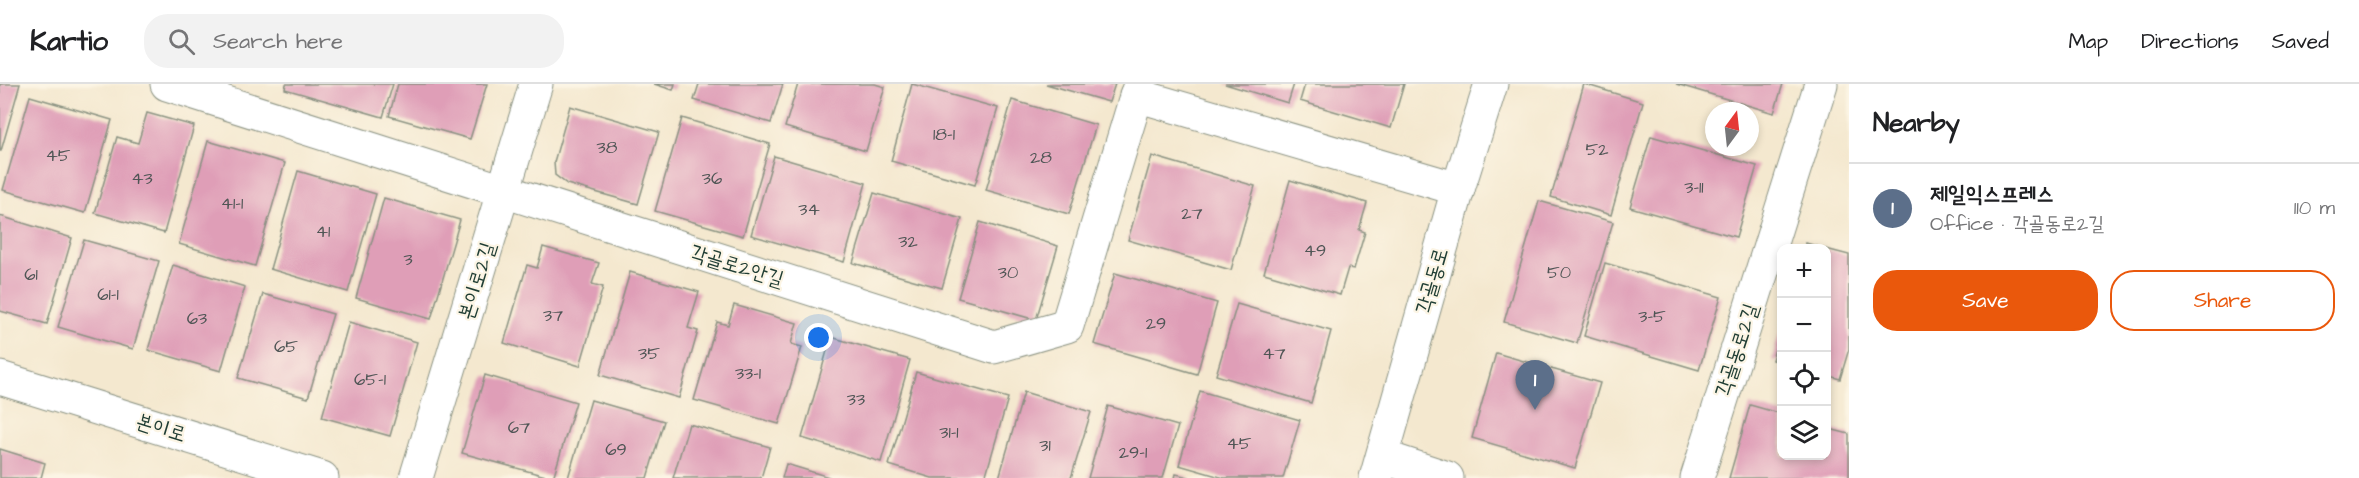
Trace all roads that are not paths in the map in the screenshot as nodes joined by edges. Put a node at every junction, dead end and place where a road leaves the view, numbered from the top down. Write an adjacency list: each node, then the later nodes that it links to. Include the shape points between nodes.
1 (167, 84): 7 (street, 각골로2안길)
2 (536, 84): 7 (street, 본이로2길)
3 (1491, 84): 6 (street, 각골동로)
4 (1821, 84): 13 (street, 각골동로2길)
5 (1138, 89): 6 (street); 7 (street, 각골로2안길, via 1067,326 994,347)
6 (1458, 189): 9 (street, 각골동로)
7 (504, 193): 11 (street, 본이로2길)
8 (0, 378): 10 (street, 본이로)
9 (1379, 468): 12 (street)
10 (322, 478)
11 (416, 478)
12 (1447, 478)
13 (1697, 478)

